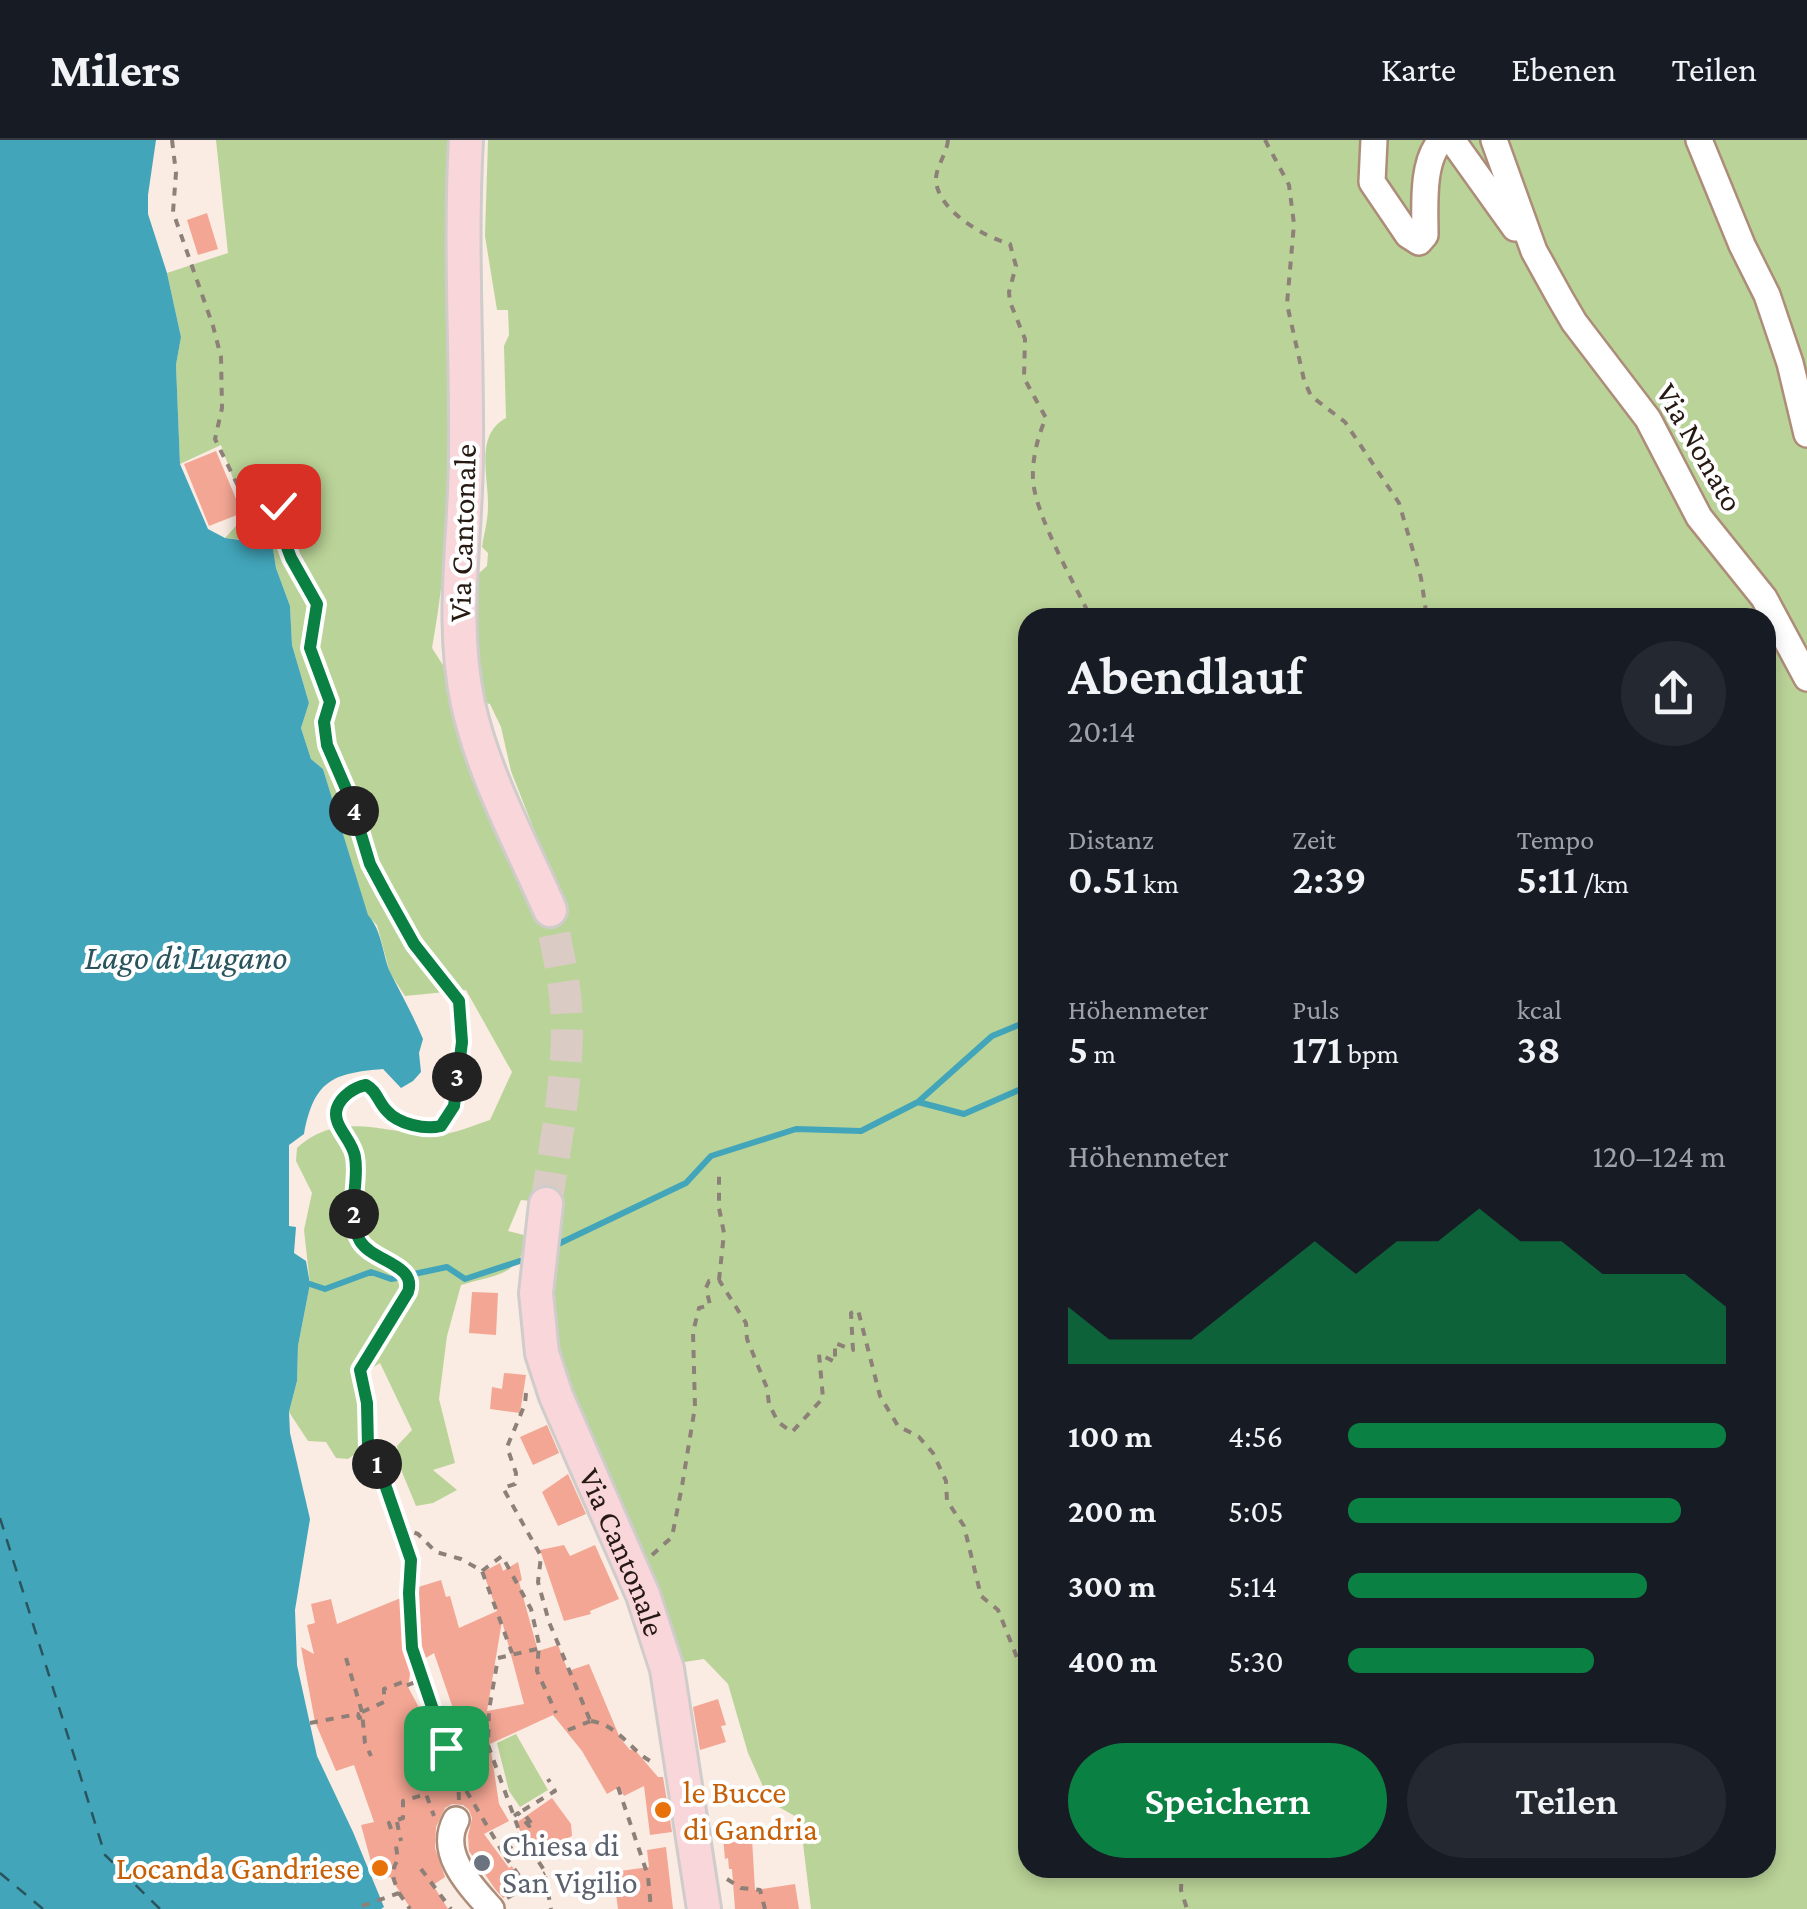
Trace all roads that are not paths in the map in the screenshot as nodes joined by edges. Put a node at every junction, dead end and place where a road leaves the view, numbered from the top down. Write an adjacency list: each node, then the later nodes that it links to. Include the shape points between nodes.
1 (466, 140): 12 (main road, Via Cantonale, via 466,458 458,572 463,679 478,739)
2 (1374, 140): 3 (street, via 1372,182 1419,242 1430,164)
3 (1442, 140)
4 (1452, 140): 7 (street, Via Nonato)
5 (1494, 140): 7 (street, Via Nonato)
6 (1699, 140): 8 (street, via 1767,295)
7 (1534, 251): 9 (street, Via Nonato, via 1574,322 1658,434 1699,516)
8 (1807, 434)
9 (1769, 608)
10 (1776, 620): 11 (street, Via Nonato)
11 (1807, 678)
12 (550, 910)
13 (546, 1204): 16 (main road, Via Cantonale, via 538,1334 548,1374 643,1596 667,1669)
14 (456, 1820): 15 (street, via 448,1834 450,1852)
15 (491, 1909)
16 (704, 1909)

